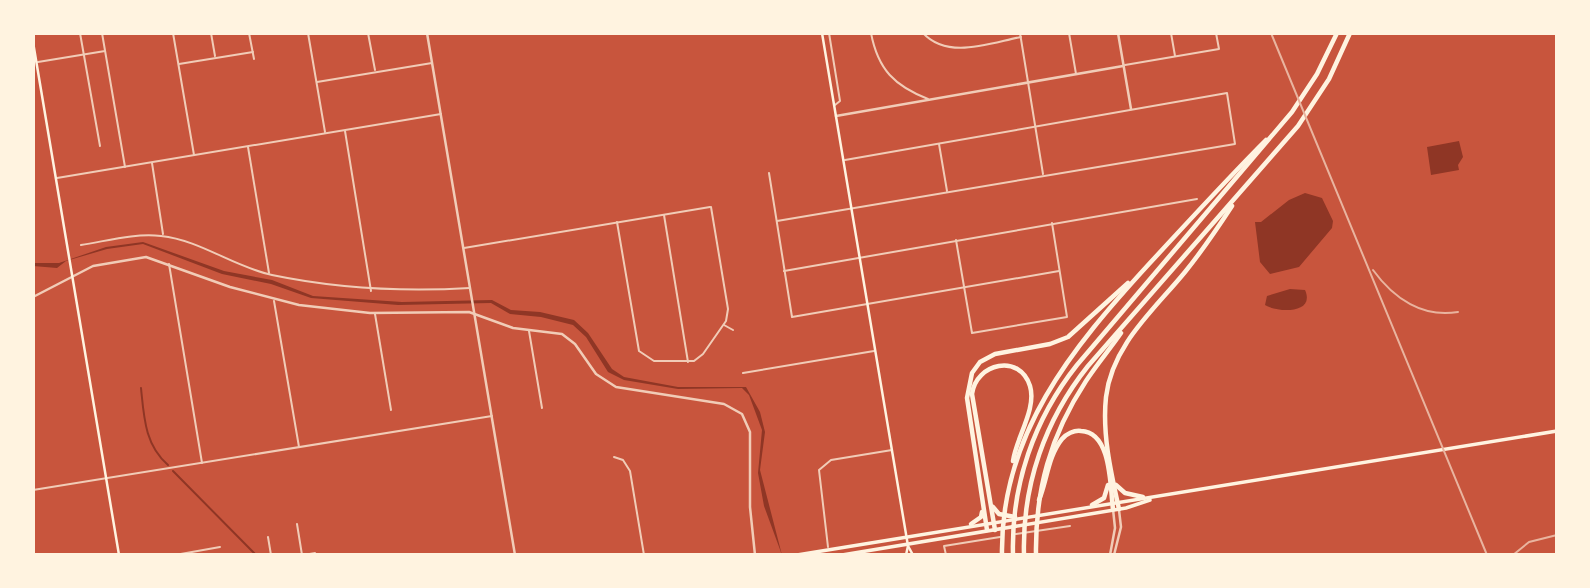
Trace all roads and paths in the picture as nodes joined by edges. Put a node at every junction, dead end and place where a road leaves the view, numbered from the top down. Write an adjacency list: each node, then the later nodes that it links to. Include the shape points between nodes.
1 (80, 33): 23 (street)
2 (102, 33): 21 (street)
3 (173, 33): 29 (street)
4 (211, 33): 25 (street)
5 (250, 33): 22 (street)
6 (309, 33): 33 (street)
7 (369, 33): 31 (street)
8 (427, 33): 28 (street)
9 (822, 33): 38 (main road)
10 (828, 33): 38 (street, via 840,101)
11 (872, 33): 37 (street, via 877,58 888,75)
12 (923, 33): 19 (street, via 938,45 954,48)
13 (1069, 33): 32 (street)
14 (1118, 33): 30 (street)
15 (1171, 33): 24 (street)
16 (1216, 33): 24 (street, via 1219,49)
17 (1336, 33): 42 (highway, via 1313,81)
18 (1350, 33): 56 (highway, via 1325,86 1298,126)
19 (1020, 35): 34 (street)
20 (33, 42): 27 (main road)
21 (105, 51): 23 (street); 52 (street)
22 (253, 52): 25 (street); 26 (street)
23 (84, 54): 27 (street); 47 (street)
24 (1175, 57): 30 (street)
25 (215, 58): 29 (street)
26 (254, 60)
27 (37, 62): 35 (main road)
28 (432, 63): 31 (street); 40 (street)
29 (178, 65): 49 (street)
30 (1124, 66): 32 (street); 39 (street)
31 (375, 72): 33 (street)
32 (1076, 74): 34 (street)
33 (317, 82): 45 (street)
34 (1028, 82): 37 (street); 43 (street)
35 (41, 92): 36 (street); 55 (main road)
36 (33, 93)
37 (928, 99): 41 (street)
38 (834, 105): 41 (main road)
39 (1131, 109): 43 (street); 54 (street, via 1227,93 1235,144)
40 (441, 114): 44 (street); 69 (street)
41 (836, 116): 50 (main road)
42 (1281, 125): 74 (highway); 142 (highway, via 1064,382 1032,443 1015,506)
43 (1035, 126): 46 (street); 54 (street)
44 (344, 130): 45 (street); 79 (street)
45 (325, 133): 48 (street)
46 (939, 144): 50 (street); 57 (street)
47 (100, 146)
48 (248, 146): 49 (street); 75 (street)
49 (194, 155): 51 (street)
50 (845, 160): 61 (main road)
51 (152, 162): 52 (street); 66 (street)
52 (125, 167): 55 (street)
53 (769, 173): 63 (street)
54 (1044, 175): 57 (street)
55 (56, 178): 76 (main road)
56 (1242, 191): 85 (highway); 102 (highway, via 1187,271 1131,336 1114,366 1104,416)
57 (947, 192): 61 (street)
58 (1197, 199): 65 (street)
59 (714, 203): 60 (street)
60 (711, 206): 62 (street); 86 (street, via 728,310)
61 (853, 208): 63 (street); 70 (main road)
62 (664, 215): 64 (street); 90 (street)
63 (777, 220): 72 (street)
64 (617, 222): 69 (street); 90 (street, via 640,352 651,360)
65 (1052, 223): 67 (street); 73 (street)
66 (163, 236): 68 (street); 75 (street)
67 (956, 239): 70 (street); 77 (street)
68 (81, 245)
69 (464, 248): 78 (street)
70 (860, 256): 72 (street); 82 (main road)
71 (169, 264): 76 (street, via 134,257 99,264); 81 (street); 99 (street)
72 (784, 271): 82 (street, via 792,317)
73 (1059, 271): 77 (street); 77 (street, via 1067,317 971,333)
74 (1142, 271): 100 (highway, via 1055,377 1027,428); 109 (highway, via 1068,337 995,354 974,370 967,398)
75 (270, 275): 79 (street)
76 (72, 277): 80 (street); 101 (main road)
77 (964, 287): 82 (street)
78 (470, 288): 79 (street); 84 (street)
79 (372, 290)
80 (33, 297)
81 (274, 300): 83 (street); 96 (street)
82 (868, 303): 89 (main road)
83 (375, 313): 84 (street); 93 (street)
84 (474, 314): 87 (street); 94 (street)
85 (1128, 321): 106 (highway, via 1063,420 1044,468); 143 (highway, via 1080,376 1042,445 1027,503)
86 (723, 325): 88 (street); 90 (street, via 702,356)
87 (528, 330): 92 (street); 134 (street, via 567,337 596,374 616,387 724,404 740,412 750,432)
88 (733, 330)
89 (876, 351): 91 (street); 97 (main road)
90 (688, 363)
91 (743, 373)
92 (542, 408)
93 (391, 410)
94 (492, 416): 96 (street); 132 (street)
95 (1557, 431): 105 (main road)
96 (299, 447): 99 (street)
97 (892, 450): 120 (main road); 124 (street, via 831,460 819,470)
98 (614, 457): 133 (street, via 630,471)
99 (202, 463): 101 (street)
100 (1012, 472): 108 (highway, via 1031,391 1019,371 999,365 979,375 972,394); 141 (highway, via 1004,508)
101 (106, 478): 103 (street); 127 (main road)
102 (1111, 478): 104 (highway, via 1121,491); 106 (highway, via 1098,439 1088,432 1073,432 1059,444); 107 (highway); 110 (highway, via 1105,496)
103 (33, 490)
104 (1143, 497): 105 (main road); 107 (main road)
105 (1152, 499): 111 (main road)
106 (1039, 501): 144 (highway)
107 (1115, 501): 110 (main road); 111 (highway)
108 (991, 503): 112 (highway, via 999,514); 113 (highway)
109 (983, 504): 114 (highway); 116 (highway, via 981,517)
110 (1092, 505): 112 (main road)
111 (1116, 509): 119 (main road); 145 (street, via 1121,527)
112 (1016, 517): 113 (main road)
113 (993, 521): 114 (main road); 119 (highway)
114 (986, 523): 116 (main road); 118 (highway)
115 (297, 524): 131 (street)
116 (971, 524): 120 (main road)
117 (1070, 526): 140 (street, via 944,546)
118 (987, 530): 119 (main road); 122 (main road)
119 (995, 530)
120 (906, 536): 122 (main road); 124 (main road)
121 (268, 537): 130 (street)
122 (908, 546): 137 (main road); 138 (main road); 139 (main road)
123 (220, 547): 125 (street)
124 (828, 549): 135 (main road); 136 (street)
125 (202, 550): 128 (street); 129 (street)
126 (315, 553): 131 (street)
127 (119, 555)
128 (175, 555)
129 (203, 555)
130 (271, 555)
131 (303, 555)
132 (515, 555)
133 (644, 555)
134 (755, 555)
135 (797, 555)
136 (830, 555)
137 (842, 555)
138 (906, 555)
139 (913, 555)
140 (946, 555)
141 (1002, 555)
142 (1013, 555)
143 (1024, 555)
144 (1036, 555)
145 (1112, 555)

